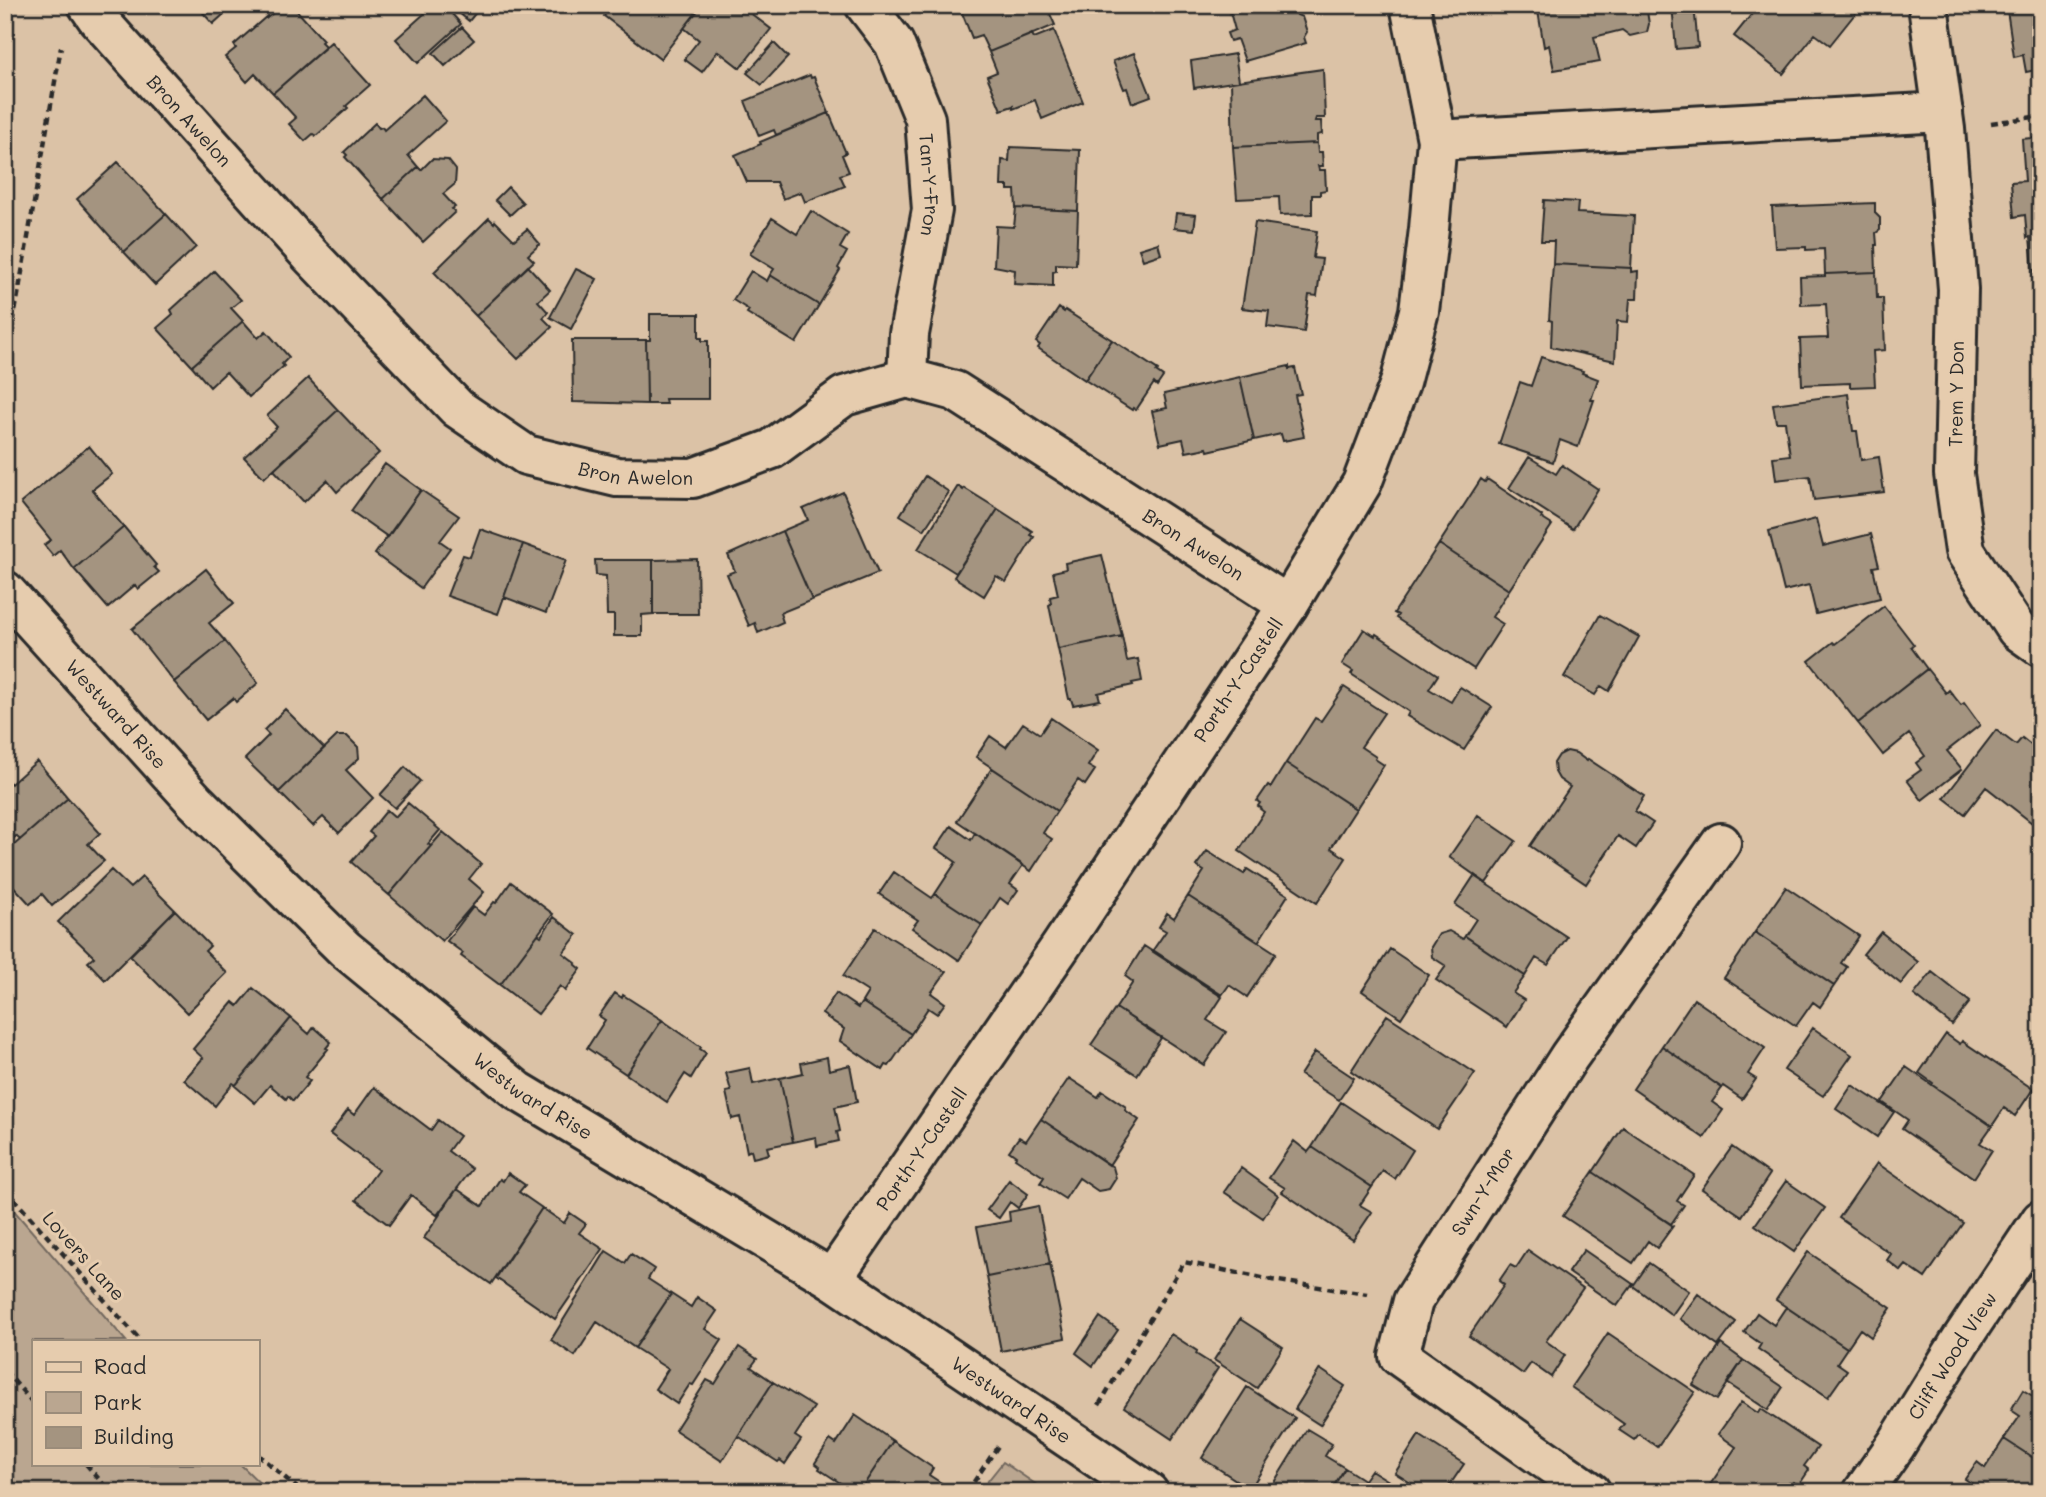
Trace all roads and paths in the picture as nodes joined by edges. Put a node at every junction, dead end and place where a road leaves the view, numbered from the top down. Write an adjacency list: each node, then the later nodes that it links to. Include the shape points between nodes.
1 (88, 5): 9 (street, Bron Awelon, via 310,255 457,408 526,455 617,477 693,478 772,449 844,396)
2 (865, 5): 9 (street, Tan-Y-Fron, via 894,43 925,119 932,210 909,334)
3 (1410, 5): 7 (street, Porth-Y-Castell)
4 (1928, 5): 6 (street, Trem Y Don)
5 (61, 46): 8 (path)
6 (1943, 112): 7 (street); 12 (street, Trem Y Don, via 1958,289 1954,474 1965,551 2017,630)
7 (1437, 140): 11 (street, Porth-Y-Castell, via 1419,311 1400,383 1362,483)
8 (5, 370)
9 (907, 378): 11 (street, Bron Awelon, via 955,391)
10 (5, 591): 16 (street, Westward Rise, via 195,801 345,949 519,1091)
11 (1289, 605): 16 (street, Porth-Y-Castell)
12 (2041, 647)
13 (1721, 843): 17 (street, Swn-Y-Mor, via 1569,1056)
14 (5, 1189): 18 (path, Lovers Lane)
15 (2041, 1220): 30 (street, Cliff Wood View)
16 (832, 1279): 22 (street, Westward Rise)
17 (1413, 1301): 19 (path, via 1184,1262); 29 (street, Swn-Y-Mor, via 1399,1356)
18 (140, 1340)
19 (1120, 1370)
20 (5, 1371): 21 (path)
21 (32, 1403)
22 (1024, 1408): 27 (path); 28 (street, Westward Rise)
23 (259, 1456): 26 (path)
24 (88, 1466): 25 (path)
25 (110, 1492)
26 (302, 1492)
27 (967, 1492)
28 (1148, 1492)
29 (1591, 1492)
30 (1863, 1492)

